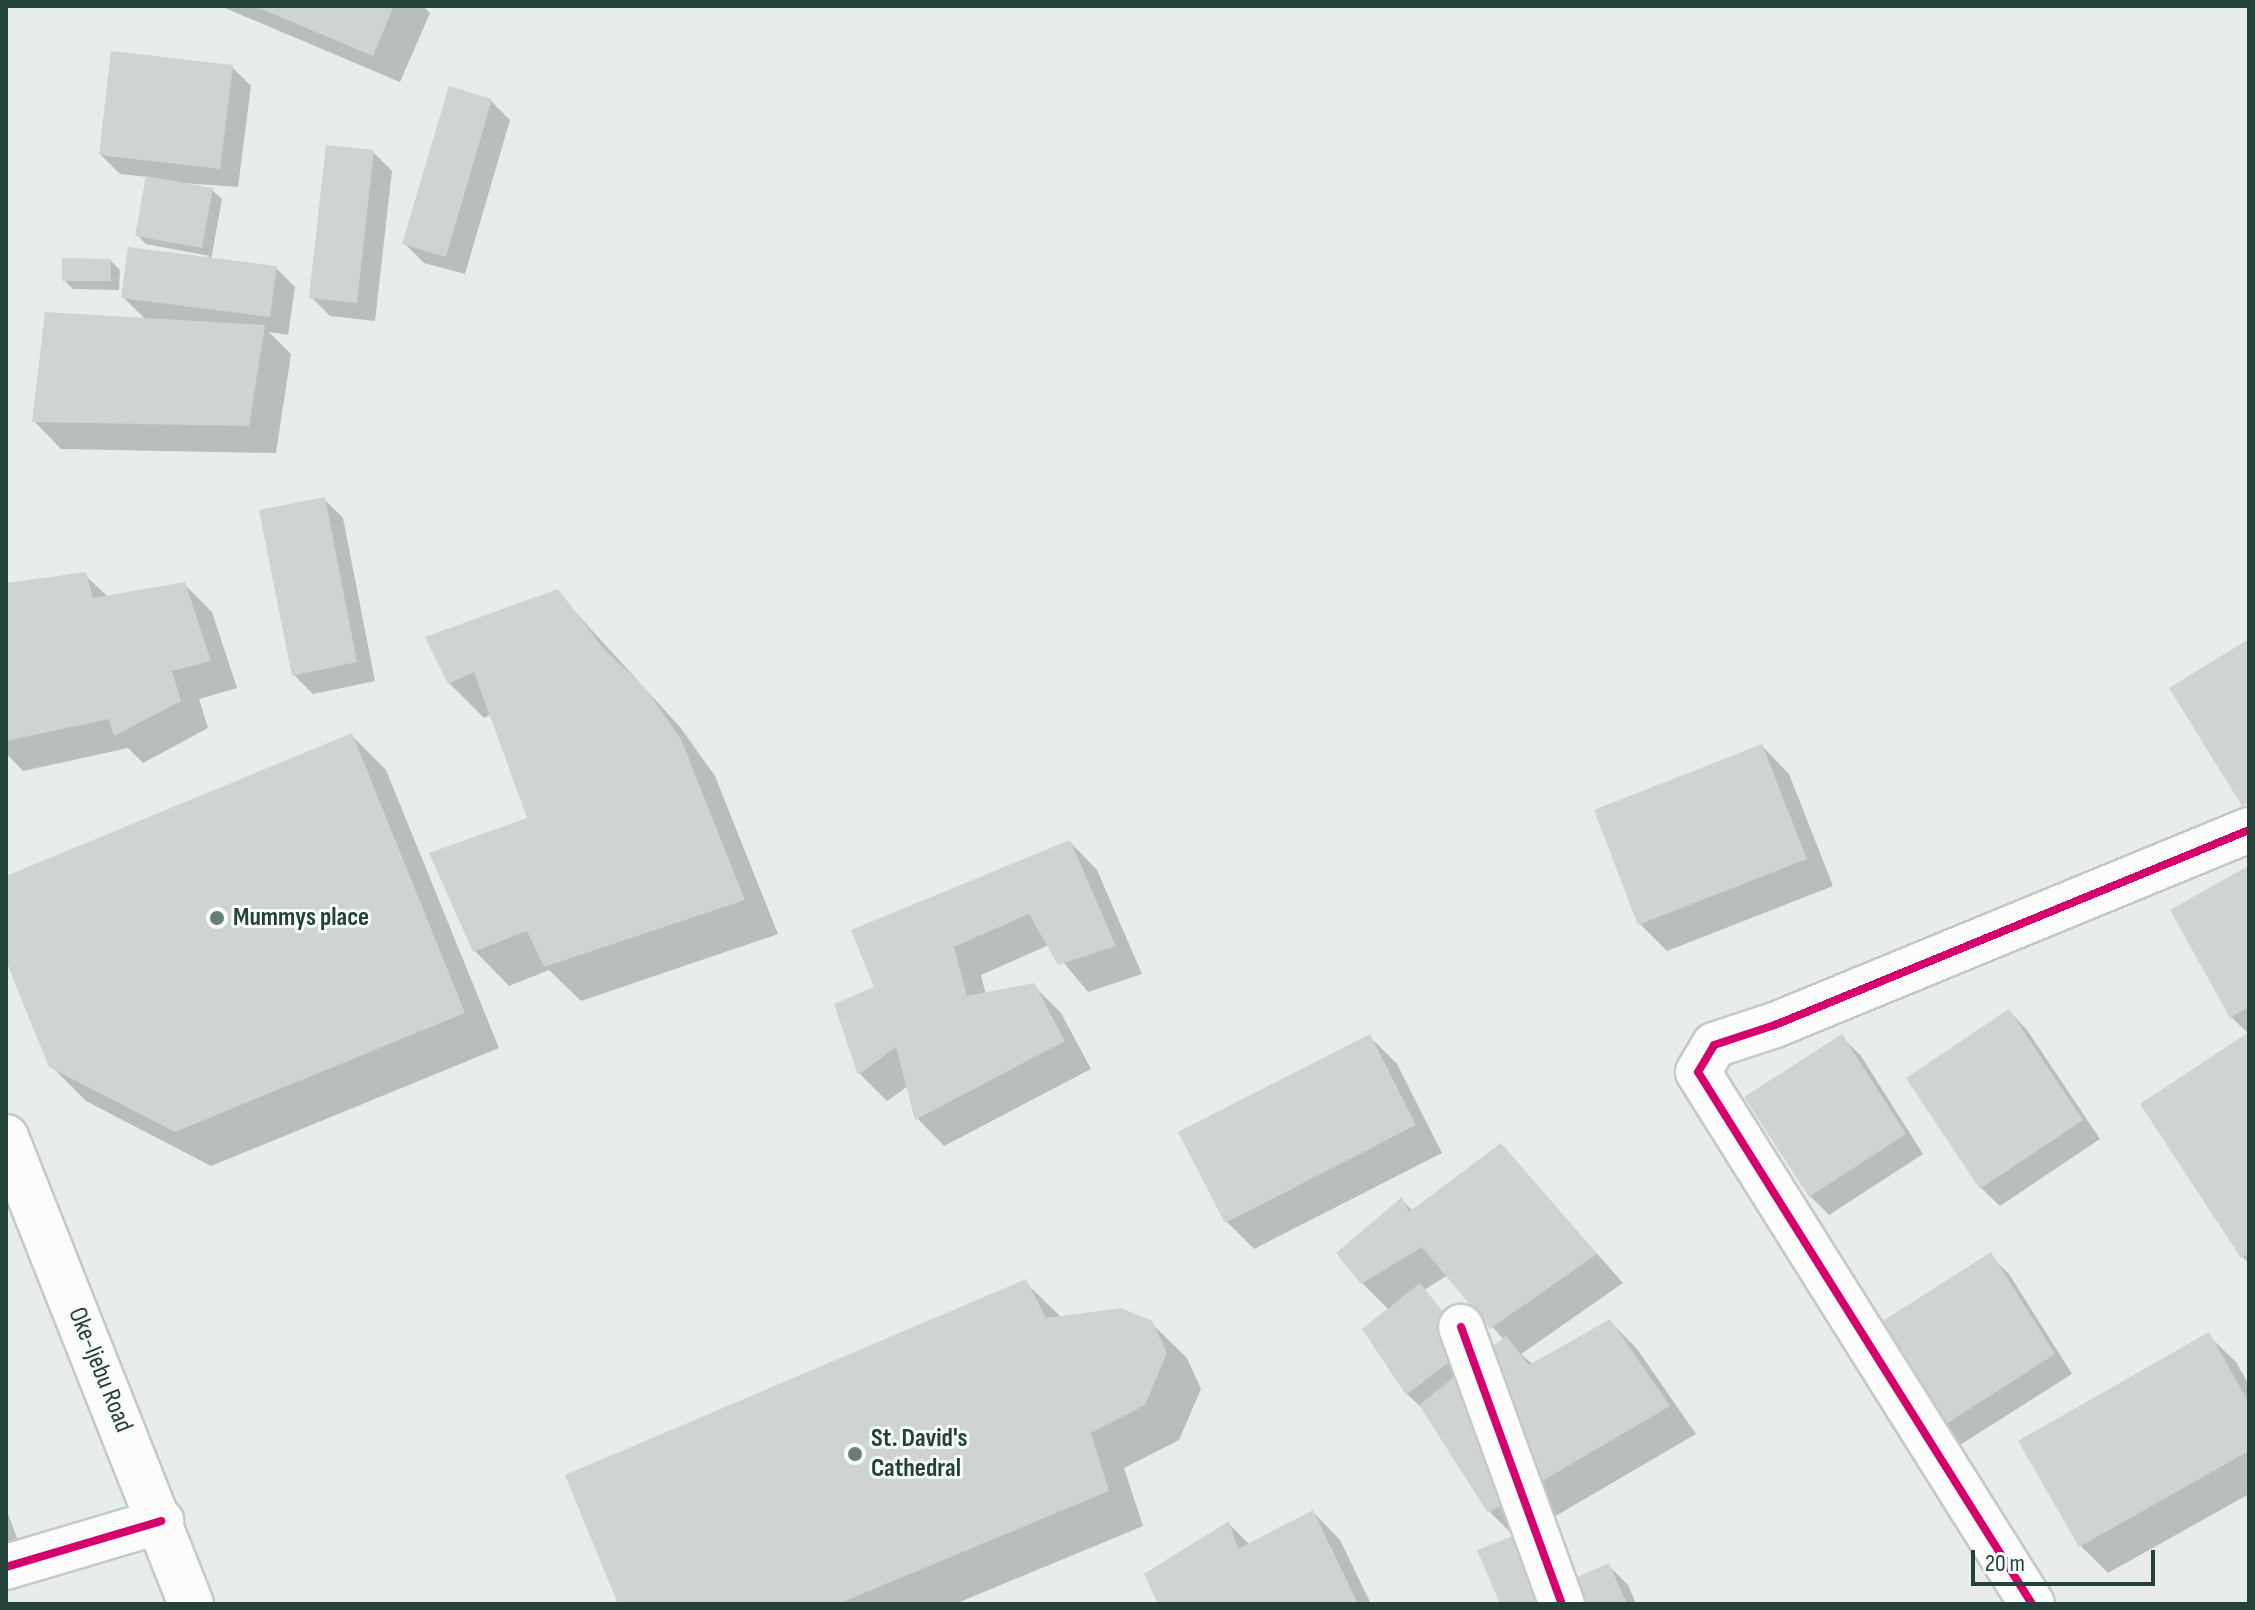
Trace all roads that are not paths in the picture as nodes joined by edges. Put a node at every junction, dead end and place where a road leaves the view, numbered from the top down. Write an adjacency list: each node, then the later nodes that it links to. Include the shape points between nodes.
1 (2249, 830): 8 (street, via 1775,1025 1714,1045 1698,1072)
2 (6, 1137): 4 (street, Oke-Ijebu Road)
3 (1461, 1327): 7 (street)
4 (161, 1521): 5 (street); 6 (street, Oke-Ijebu Road)
5 (6, 1567)
6 (191, 1604)
7 (1562, 1604)
8 (2032, 1604)

